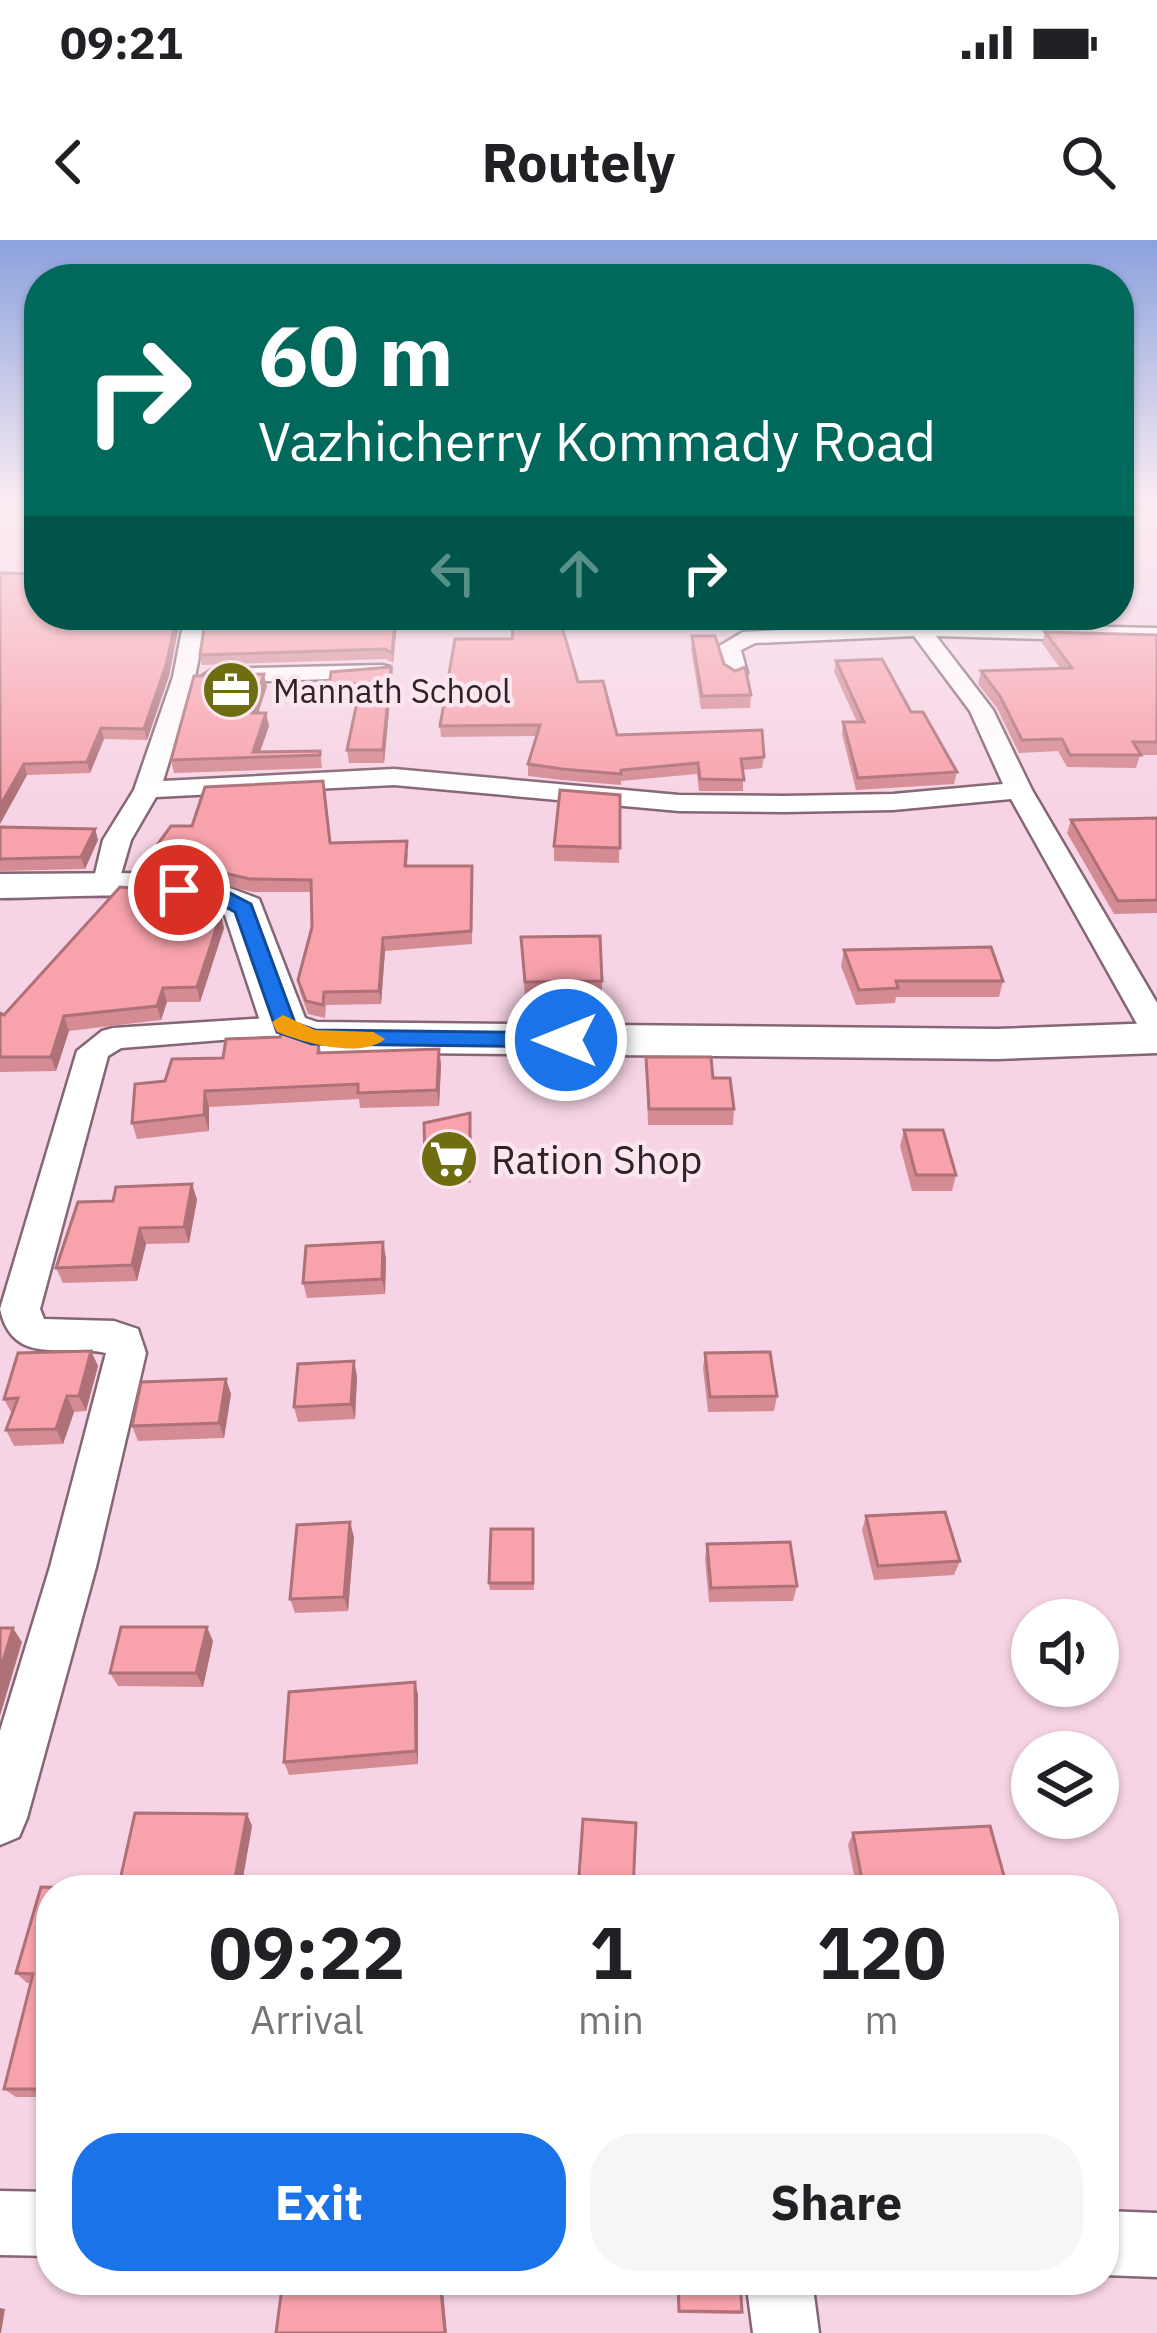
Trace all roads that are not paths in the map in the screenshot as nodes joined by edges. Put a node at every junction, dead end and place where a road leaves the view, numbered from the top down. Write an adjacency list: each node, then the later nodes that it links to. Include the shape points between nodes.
1 (193, 630): 8 (street)
2 (889, 630): 7 (street, via 735,640 729,647)
3 (921, 630): 10 (street, via 981,710)
4 (1080, 630): 5 (street)
5 (1157, 635)
6 (386, 671): 8 (street)
7 (736, 674)
8 (184, 677): 9 (street)
9 (147, 790): 10 (street, via 394,777 679,803 784,804); 11 (street, via 117,840)
10 (1019, 790): 14 (street)
11 (107, 882): 12 (main road); 13 (main road, via 215,894 244,908)
12 (0, 886)
13 (285, 1027): 14 (main road, via 312,1037 997,1044); 15 (street, via 113,1037 93,1051 20,1309 24,1326 37,1334 114,1336 126,1353)
14 (1157, 1034)
15 (0, 1818)
16 (0, 2224): 17 (street)
17 (36, 2224)
18 (1119, 2244): 19 (street)
19 (1157, 2246)
20 (781, 2295): 21 (street)
21 (786, 2333)

